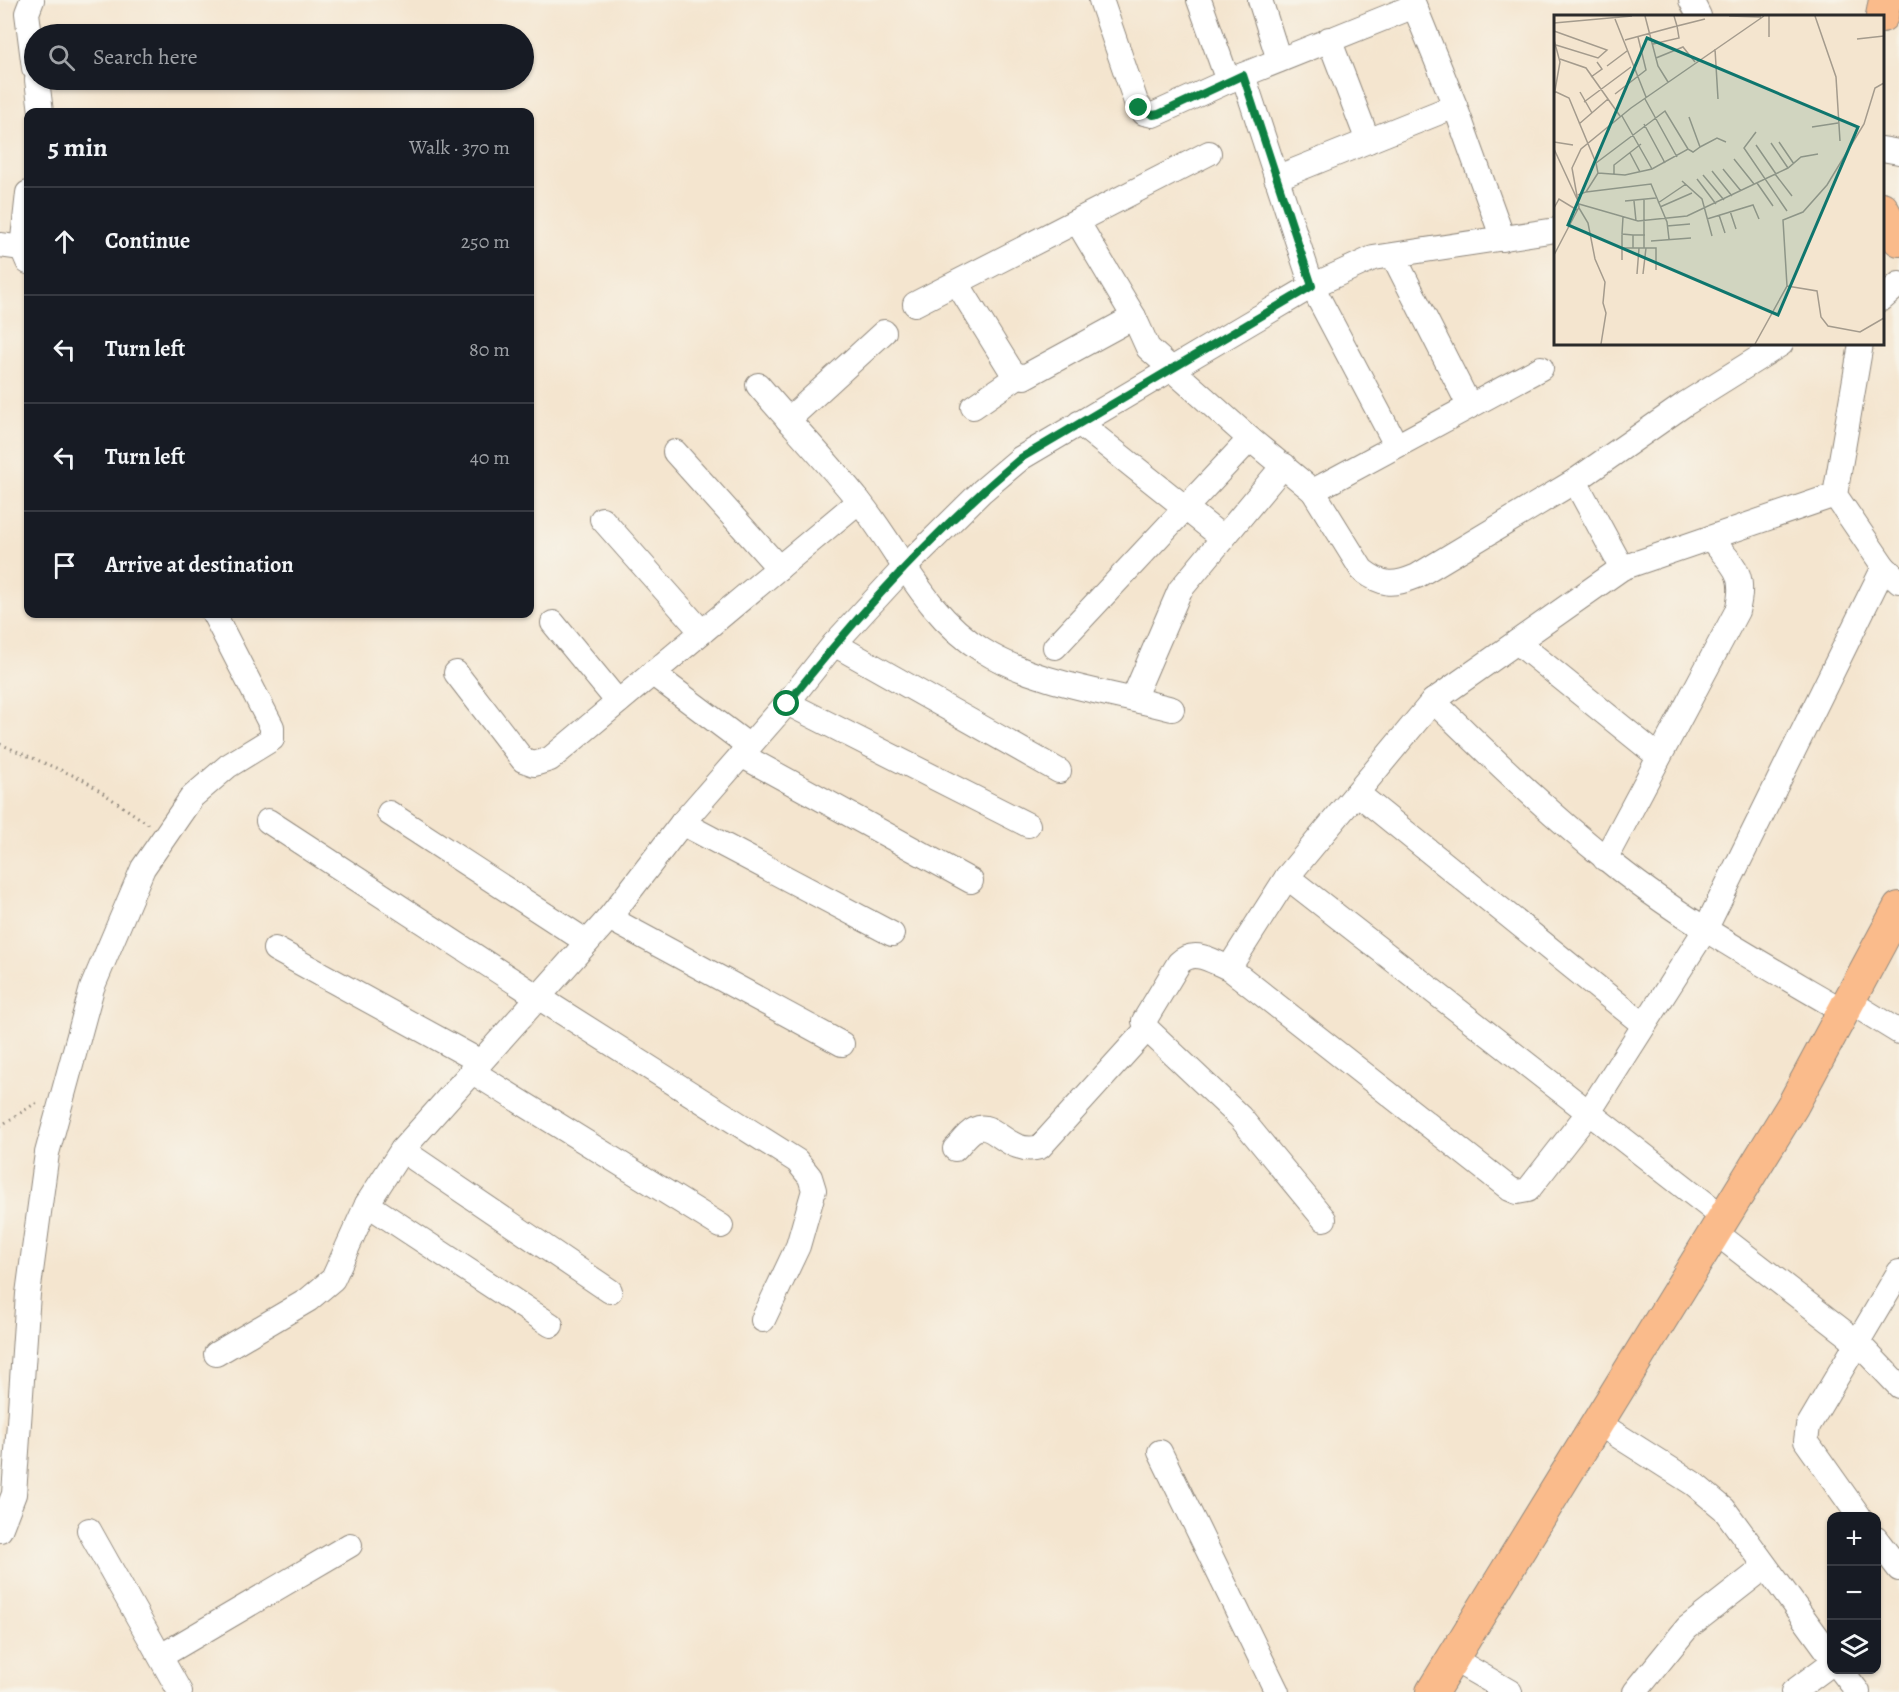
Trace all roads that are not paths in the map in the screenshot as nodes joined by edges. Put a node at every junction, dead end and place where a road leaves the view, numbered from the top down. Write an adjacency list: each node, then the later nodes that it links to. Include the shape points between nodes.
1 (32, 0): 10 (street)
2 (1101, 0): 13 (street, via 1136,102 1144,113 1159,114)
3 (1199, 0): 13 (street)
4 (1260, 0): 12 (street)
5 (1691, 0): 8 (street)
6 (1885, 0): 9 (main road)
7 (1413, 2): 11 (street, via 1412,7); 15 (street)
8 (1698, 15)
9 (1882, 15)
10 (28, 24)
11 (1329, 39): 12 (street); 17 (street)
12 (1279, 60): 13 (street)
13 (1235, 78): 21 (street)
14 (38, 90): 16 (street)
15 (1455, 106): 17 (street); 28 (street)
16 (40, 108)
17 (1368, 141): 21 (street)
18 (1884, 149): 19 (street)
19 (1899, 152)
20 (1209, 153): 26 (street)
21 (1276, 178): 34 (street)
22 (1884, 204): 25 (main road)
23 (24, 210): 30 (street)
24 (1884, 212): 29 (main road)
25 (1899, 216)
26 (1077, 221): 32 (street); 37 (street)
27 (1554, 230): 28 (street)
28 (1503, 239): 31 (street)
29 (1899, 240)
30 (17, 252)
31 (1394, 257): 34 (street, via 1373,258); 45 (street)
32 (957, 283): 36 (street); 43 (street)
33 (1899, 284): 35 (street)
34 (1312, 286): 42 (street); 50 (street)
35 (1884, 296)
36 (915, 304)
37 (1134, 317): 42 (street, via 1148,348); 43 (street, via 1029,375)
38 (884, 332): 47 (street)
39 (1779, 345): 53 (street, via 1685,404)
40 (1861, 345): 55 (street)
41 (1541, 368): 45 (street)
42 (1174, 369): 48 (street); 49 (street)
43 (1018, 376): 46 (street)
44 (758, 385): 47 (street)
45 (1469, 405): 50 (street)
46 (973, 407)
47 (788, 420): 56 (street)
48 (1079, 423): 57 (street); 62 (street, via 1021,458)
49 (1250, 439): 52 (street); 57 (street)
50 (1396, 445): 54 (street)
51 (675, 452): 61 (street)
52 (1284, 465): 54 (street); 59 (street)
53 (1575, 481): 54 (street, via 1417,576 1395,585 1373,579 1362,570); 63 (street)
54 (1313, 491)
55 (1835, 495): 60 (street); 64 (street)
56 (859, 501): 61 (street); 62 (street)
57 (1185, 508): 59 (street); 70 (street)
58 (602, 519): 67 (street)
59 (1223, 538): 73 (street, via 1180,590)
60 (1710, 538): 63 (street); 79 (street, via 1735,568 1743,591 1737,611)
61 (779, 568): 67 (street)
62 (904, 568): 69 (street); 73 (street, via 931,606 983,651 1017,668)
63 (1622, 568): 68 (street)
64 (1892, 574): 91 (street)
65 (216, 618): 120 (street, via 272,727 272,739 228,766 192,797 164,835 143,867 92,988 47,1153 28,1294 14,1494)
66 (553, 623): 75 (street)
67 (702, 632): 72 (street)
68 (1517, 642): 74 (street); 79 (street)
69 (834, 644): 76 (street); 80 (street)
70 (1055, 647)
71 (456, 673): 75 (street, via 523,760 534,764 550,759)
72 (652, 673): 75 (street); 78 (street)
73 (1133, 699): 77 (street)
74 (1433, 701): 81 (street); 86 (street)
75 (618, 702)
76 (787, 704): 78 (street); 85 (street)
77 (1172, 709)
78 (745, 751): 84 (street); 88 (street)
79 (1659, 757): 86 (street)
80 (1059, 771)
81 (1357, 793): 87 (street); 98 (street)
82 (389, 813): 93 (street)
83 (268, 821): 96 (street)
84 (682, 823): 90 (street); 92 (street)
85 (1028, 825)
86 (1605, 859): 91 (street)
87 (1287, 877): 95 (street); 103 (street)
88 (970, 882)
89 (1899, 908): 97 (main road)
90 (609, 918): 93 (street); 101 (street)
91 (1705, 930): 97 (street); 98 (street)
92 (892, 934)
93 (587, 942): 96 (street)
94 (274, 949): 102 (street)
95 (1229, 968): 99 (street, via 1196,954 1186,956 1144,1021); 103 (street, via 1517,1192 1534,1185)
96 (538, 997): 102 (street); 112 (street, via 797,1161 810,1177 814,1190 798,1246)
97 (1847, 1007): 100 (street); 108 (main road, via 1793,1105)
98 (1644, 1025): 103 (street)
99 (1147, 1029): 104 (street, via 1040,1147 1018,1149 986,1128 976,1128); 107 (street, via 1240,1117)
100 (1899, 1032)
101 (842, 1044)
102 (475, 1066): 105 (street); 109 (street)
103 (1588, 1112): 108 (street)
104 (955, 1149)
105 (402, 1150): 106 (street); 111 (street)
106 (367, 1204): 113 (street); 115 (street, via 333,1279 308,1300)
107 (1324, 1219)
108 (1719, 1225): 114 (street); 117 (main road)
109 (721, 1226)
110 (1899, 1272): 114 (street)
111 (610, 1291)
112 (763, 1320)
113 (551, 1325)
114 (1857, 1342): 116 (street); 119 (street, via 1808,1426 1806,1441)
115 (216, 1354)
116 (1899, 1386)
117 (1598, 1423): 124 (street, via 1694,1484 1724,1509); 128 (main road)
118 (1160, 1452): 132 (street)
119 (1856, 1512)
120 (0, 1530)
121 (89, 1530): 127 (street)
122 (350, 1545): 127 (street)
123 (1881, 1546): 125 (street)
124 (1764, 1567): 126 (street); 135 (street, via 1687,1628)
125 (1899, 1569)
126 (1827, 1650)
127 (161, 1656): 131 (street)
128 (1453, 1659): 133 (main road); 134 (street)
129 (1827, 1667): 136 (street)
130 (1844, 1674): 137 (street)
131 (180, 1692)
132 (1277, 1692)
133 (1432, 1692)
134 (1510, 1692)
135 (1635, 1692)
136 (1793, 1692)
137 (1858, 1692)

